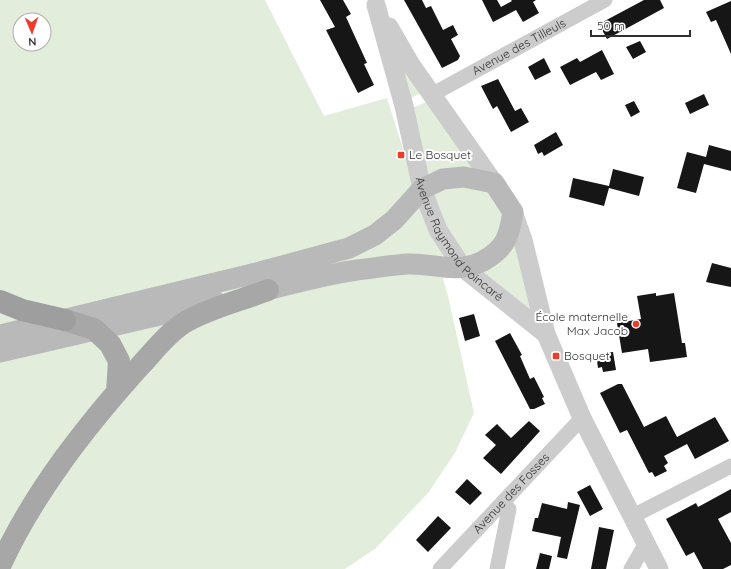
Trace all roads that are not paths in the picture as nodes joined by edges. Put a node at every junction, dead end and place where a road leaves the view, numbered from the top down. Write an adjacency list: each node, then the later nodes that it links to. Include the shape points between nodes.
1 (605, 0): 3 (street, Avenue des Tilleuls)
2 (375, 2): 3 (street, Avenue Raymond Poincaré, via 411,65); 4 (street, Avenue Raymond Poincaré)
3 (433, 94): 4 (street); 5 (street, Avenue Raymond Poincaré)
4 (404, 106): 6 (street, Avenue Raymond Poincaré)
5 (494, 183): 6 (main road, via 464,177 443,179); 7 (main road, Avenue Raymond Poincaré)
6 (422, 189): 8 (street, Avenue Raymond Poincaré, via 438,230); 11 (main road, via 394,220 375,235 349,248)
7 (513, 212): 8 (main road, via 510,234 500,250 482,261); 13 (street, Avenue Raymond Poincaré, via 524,240)
8 (463, 268): 9 (main road, via 410,264 355,270); 13 (street, Avenue Raymond Poincaré)
9 (268, 290): 12 (main road); 16 (main road, via 188,320 160,344)
10 (0, 301): 11 (highway, via 22,310)
11 (65, 320): 12 (main road); 14 (main road)
12 (94, 329): 15 (main road); 16 (main road, via 110,344 119,360)
13 (546, 334): 17 (street, Avenue Raymond Poincaré)
14 (0, 335)
15 (0, 352)
16 (117, 392): 22 (main road, via 46,485 16,531)
17 (582, 418): 19 (street, Avenue des Fosses); 20 (street, Avenue Raymond Poincaré)
18 (731, 466): 20 (street)
19 (503, 503): 23 (street, Avenue des Fosses); 24 (street, via 509,509)
20 (633, 516): 21 (street, Avenue Raymond Poincaré)
21 (648, 547): 25 (street, via 642,550); 26 (street, Avenue Raymond Poincaré)
22 (0, 566)
23 (440, 569)
24 (497, 569)
25 (631, 569)
26 (659, 569)

